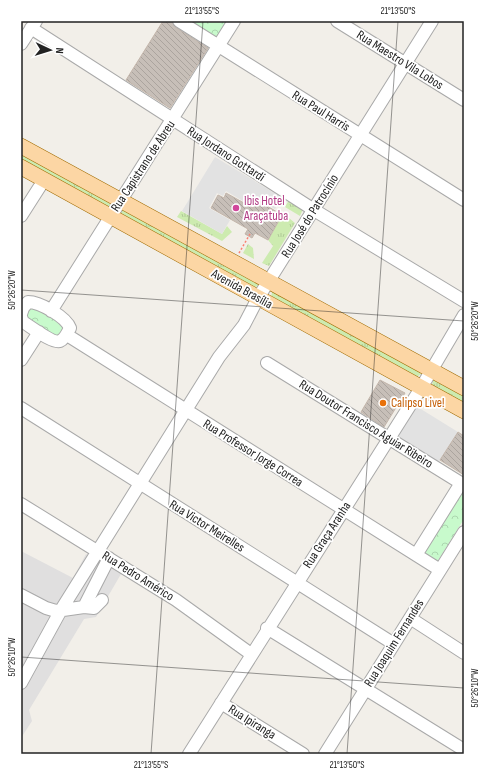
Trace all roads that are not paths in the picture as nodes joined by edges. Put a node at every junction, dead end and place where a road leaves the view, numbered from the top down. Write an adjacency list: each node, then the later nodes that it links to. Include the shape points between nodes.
1 (179, 21): 7 (street, Rua Paul Harris)
2 (234, 21): 7 (street, Rua Capistrano de Abreu)
3 (337, 21): 8 (street, Rua Maestro Vila Lobos)
4 (432, 21): 8 (street, Rua José do Patrocínio)
5 (34, 24): 6 (street); 10 (street, Rua Jordano Gottardi)
6 (21, 44)
7 (219, 46): 10 (street, Rua Capistrano de Abreu); 11 (street, Rua Paul Harris)
8 (406, 64): 9 (street, Rua Maestro Vila Lobos); 11 (street, Rua José do Patrocínio)
9 (464, 100)
10 (173, 120): 16 (street, Rua Capistrano de Abreu); 17 (street, Rua Jordano Gottardi)
11 (361, 136): 15 (street, Rua Paul Harris); 17 (street, Rua José do Patrocínio)
12 (21, 146): 16 (main road, Avenida Brasília)
13 (21, 167): 14 (main road, Avenida Brasília)
14 (44, 180): 18 (street); 19 (main road, Avenida Brasília)
15 (464, 200)
16 (120, 202): 19 (street, Rua Capistrano de Abreu); 20 (main road, Avenida Brasília)
17 (314, 210): 20 (street, Rua José do Patrocínio); 22 (street, Rua Jordano Gottardi)
18 (21, 216)
19 (111, 217): 21 (main road, Avenida Brasília); 24 (street, Rua Capistrano de Abreu)
20 (268, 282): 21 (street, Rua José do Patrocínio); 30 (main road, Avenida Brasília)
21 (258, 298): 31 (main road, Avenida Brasília); 34 (street, Rua José do Patrocínio, via 244,325 224,349)
22 (464, 301)
23 (21, 311): 24 (street, via 28,302 36,302); 26 (street, via 23,322)
24 (51, 311): 27 (street, via 67,322 70,328)
25 (464, 315): 30 (street, Rua Graça Aranha)
26 (39, 332): 27 (street, via 55,341 61,341); 28 (street)
27 (67, 335): 34 (street, Rua Professor Jorge Correa)
28 (21, 360)
29 (267, 362): 36 (street, Rua Doutor Francisco Aguiar Ribeiro)
30 (431, 371): 31 (street, Rua Graça Aranha); 32 (main road, Avenida Brasília)
31 (421, 388): 35 (main road, Avenida Brasília); 36 (street, Rua Graça Aranha)
32 (464, 388)
33 (21, 408): 37 (street, Rua Victor Meirelles)
34 (186, 410): 37 (street, Rua José do Patrocínio); 40 (street, Rua Professor Jorge Correa)
35 (464, 411)
36 (389, 438): 38 (street, Rua Doutor Francisco Aguiar Ribeiro); 40 (street, Rua Graça Aranha)
37 (141, 484): 42 (street); 47 (street, Rua Victor Meirelles)
38 (463, 484): 43 (street)
39 (21, 504): 42 (street, Rua Pedro Américo)
40 (343, 509): 43 (street, Rua Professor Jorge Correa); 47 (street, Rua Graça Aranha)
41 (464, 532): 45 (street, Rua Joaquim Fernandes)
42 (98, 552): 44 (street, Rua Pedro Américo); 46 (street)
43 (416, 555): 45 (street, Rua Professor Jorge Correa)
44 (109, 558): 48 (street); 57 (street, Rua Pedro Américo, via 176,600)
45 (440, 570): 53 (street, Rua Joaquim Fernandes)
46 (82, 578): 48 (street); 52 (street)
47 (296, 582): 54 (street, Rua Graça Aranha); 55 (street, Rua Victor Meirelles)
48 (95, 585): 51 (street)
49 (21, 594): 52 (street, via 46,608)
50 (102, 600): 51 (street, via 94,608)
51 (84, 607): 52 (street)
52 (61, 610): 58 (street)
53 (410, 618): 55 (street, Rua Joaquim Fernandes); 56 (street)
54 (267, 628): 57 (street, Rua Graça Aranha); 59 (street)
55 (394, 644): 59 (street, Rua Joaquim Fernandes)
56 (464, 653)
57 (251, 654): 60 (street, Rua Graça Aranha)
58 (21, 683)
59 (366, 689): 61 (street); 64 (street, Rua Joaquim Fernandes)
60 (221, 703): 62 (street, Rua Graça Aranha); 63 (street, Rua Ipiranga)
61 (464, 750)
62 (189, 754)
63 (303, 754)
64 (325, 754)

